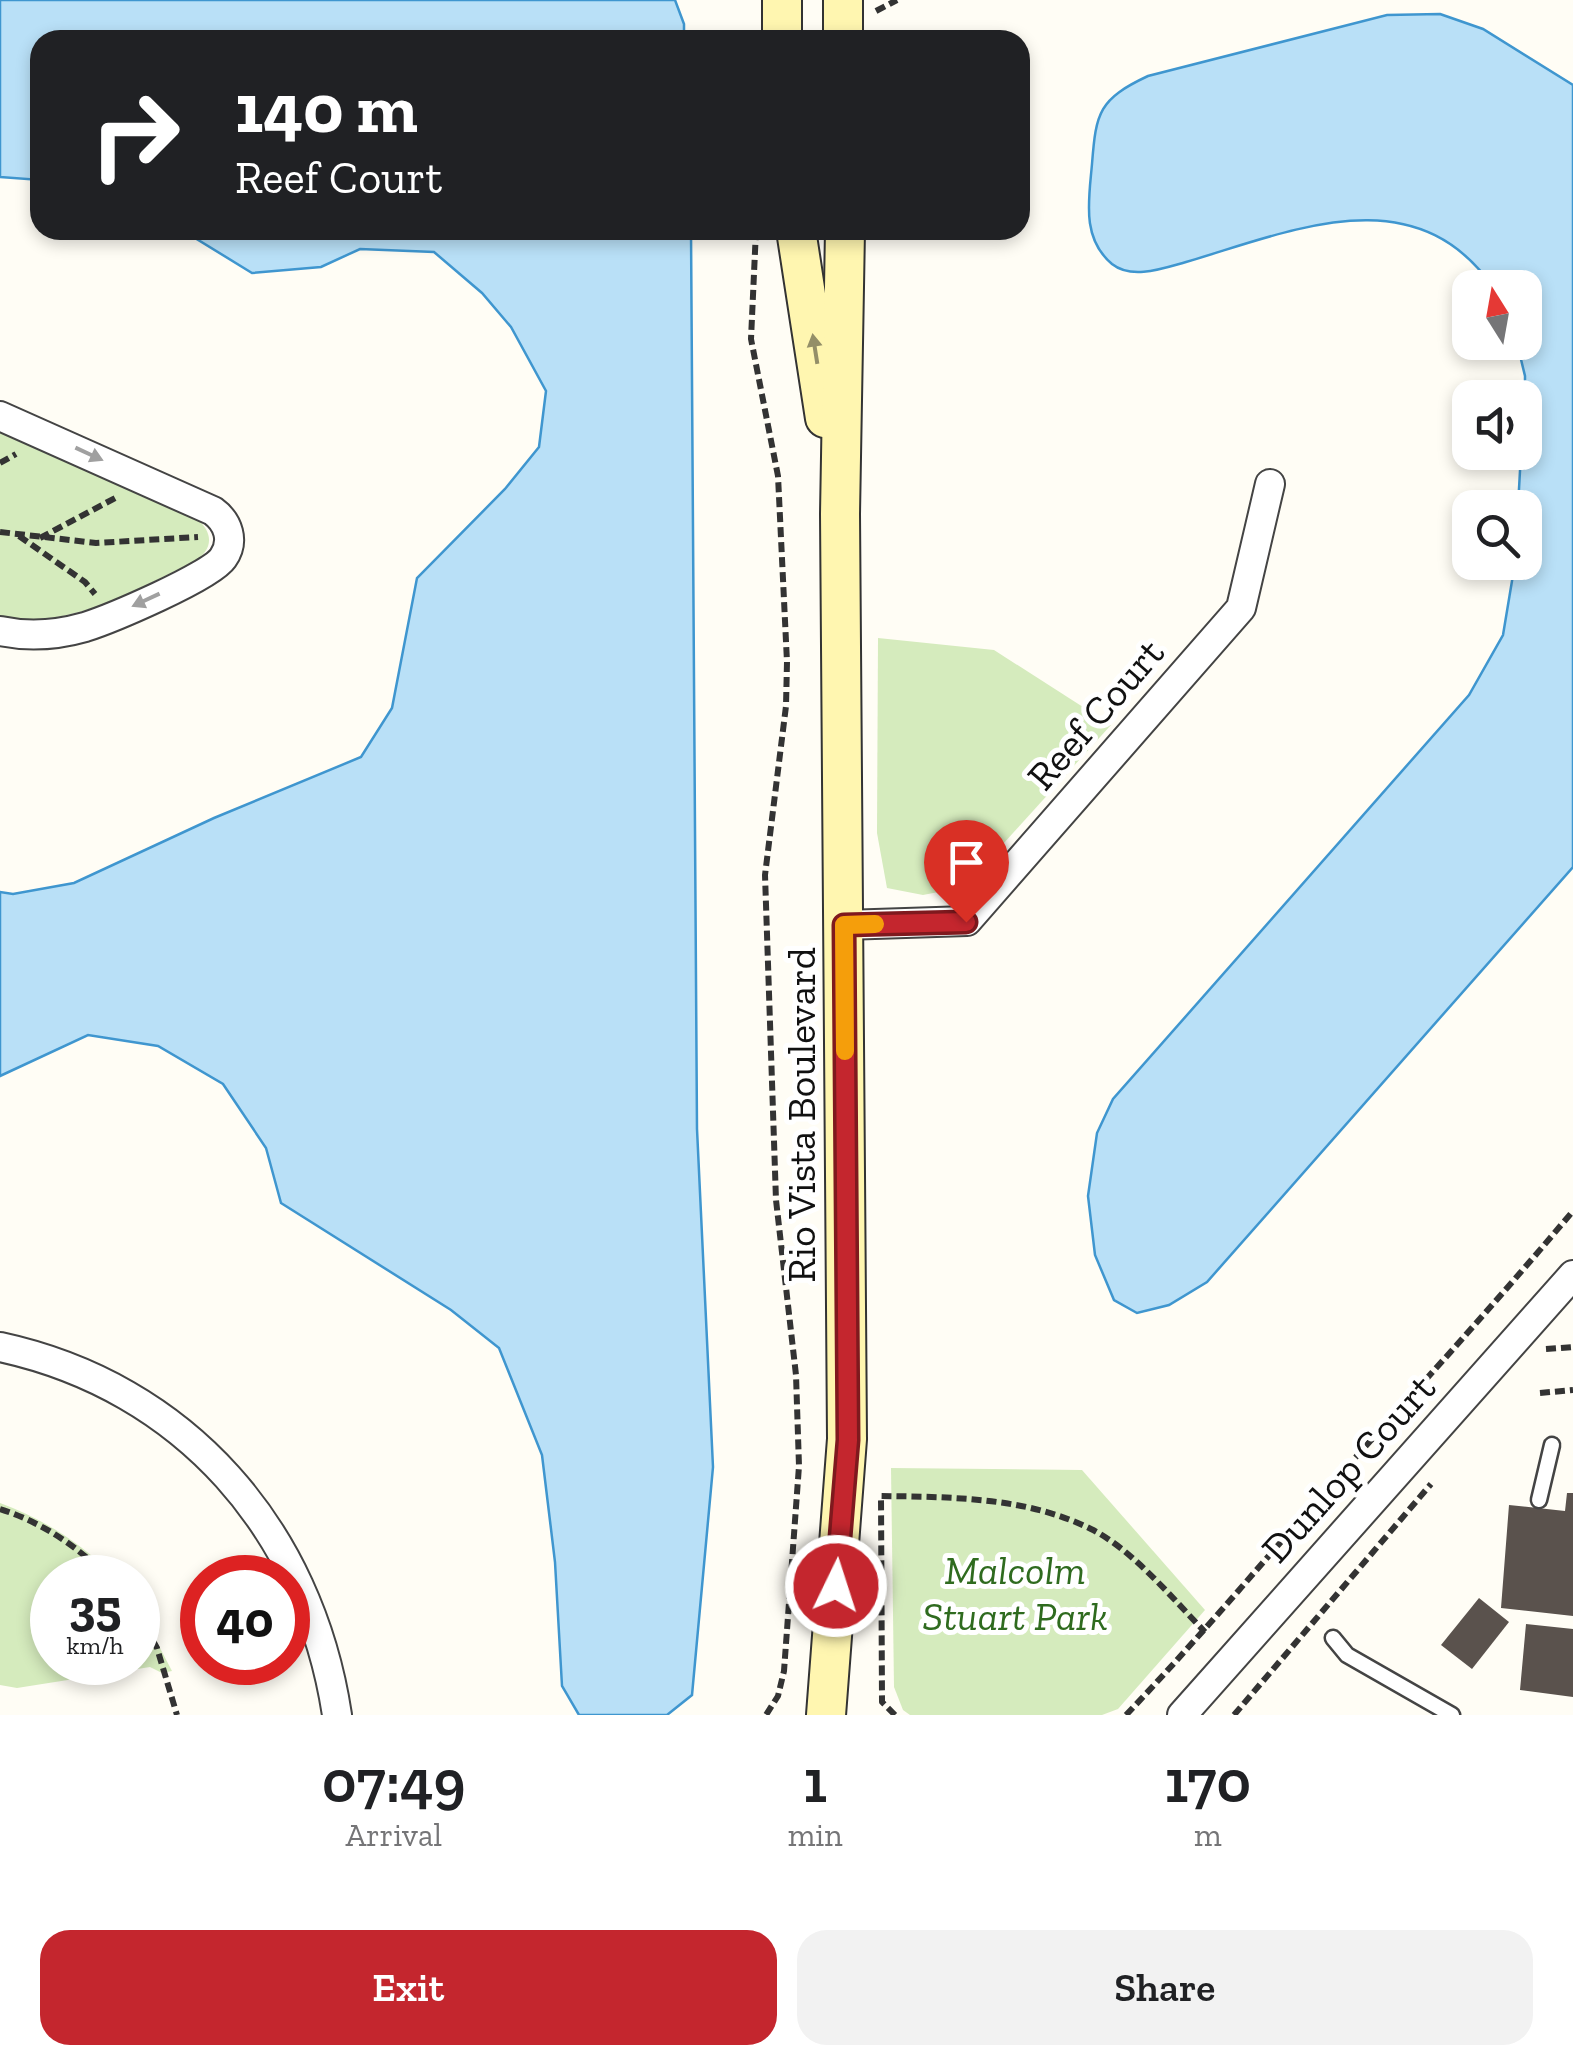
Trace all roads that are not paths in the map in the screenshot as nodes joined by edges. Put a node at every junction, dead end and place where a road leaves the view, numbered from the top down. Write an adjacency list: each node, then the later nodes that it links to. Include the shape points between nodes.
1 (782, 0): 2 (street)
2 (782, 30)
3 (798, 240): 7 (street, Rio Vista Boulevard, one-way to 3)
4 (845, 240): 7 (street, Rio Vista Boulevard)
5 (0, 416): 8 (street, one-way to 8, via 213,511 229,534 226,554 210,570 106,619 50,634)
6 (1270, 484): 9 (street, Reef Court, via 1240,608 966,922)
7 (840, 514): 9 (street, Rio Vista Boulevard)
8 (0, 631)
9 (844, 925): 16 (street, Rio Vista Boulevard, via 848,1440)
10 (1573, 1274): 17 (street, Dunlop Court)
11 (0, 1347): 15 (street, via 98,1378 152,1409 236,1483 307,1600)
12 (1552, 1445): 13 (lane)
13 (1540, 1500)
14 (1333, 1638): 18 (lane, via 1346,1655)
15 (338, 1715)
16 (826, 1715)
17 (1182, 1715)
18 (1452, 1715)

